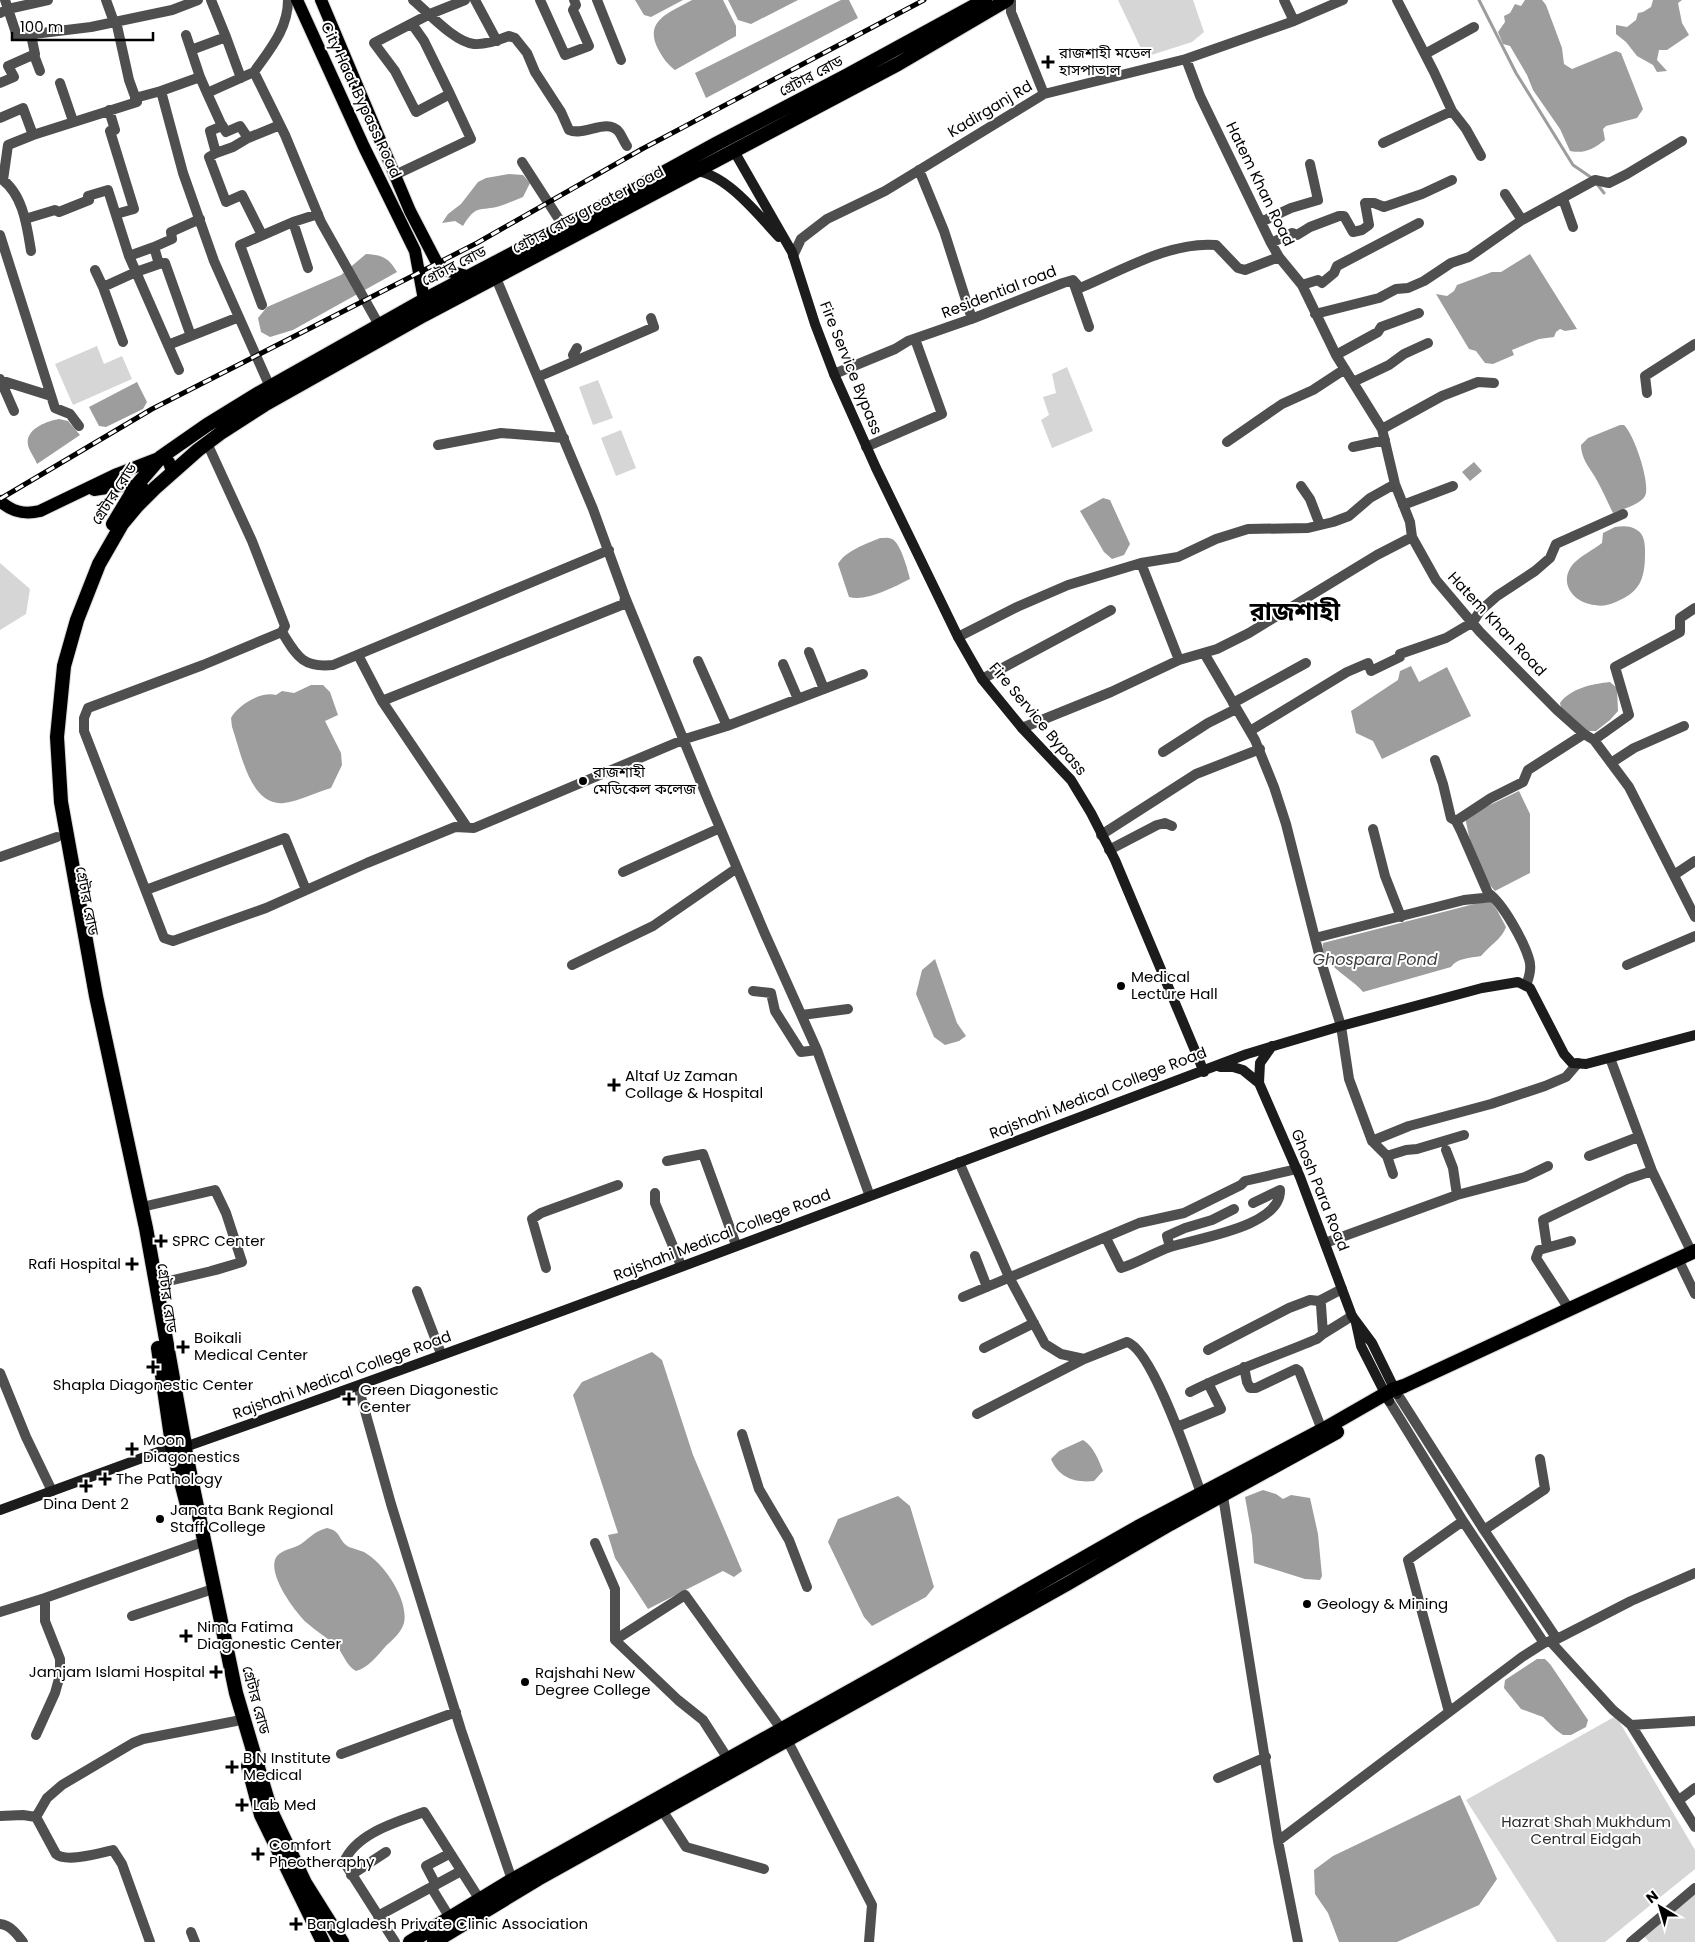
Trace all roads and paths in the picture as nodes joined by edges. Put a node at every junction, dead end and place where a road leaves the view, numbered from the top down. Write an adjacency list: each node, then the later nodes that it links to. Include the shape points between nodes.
1 (48, 0): 19 (street)
2 (106, 0): 22 (street)
3 (198, 0): 22 (street, via 172,10)
4 (211, 0): 27 (street)
5 (288, 0): 35 (street, via 282,30)
6 (297, 0): 95 (main road, City Haat Bypass Road, via 417,258)
7 (321, 0): 63 (main road, City Haat Bypass Road)
8 (413, 0): 20 (street)
9 (465, 0): 20 (street)
10 (476, 0): 28 (street)
11 (540, 0): 12 (street, via 565,55 589,46 572,10 576,5)
12 (574, 0)
13 (597, 0): 33 (street)
14 (1284, 0): 21 (street)
15 (1343, 0): 21 (street, Kadirganj Rd)
16 (1397, 0): 30 (street)
17 (982, 1): 76 (highway, গ্রেটার রোড)
18 (1006, 3): 43 (street); 56 (highway, গ্রেটার রোড greater road)
19 (4, 7): 25 (street, via 17,36)
20 (430, 14): 23 (street); 28 (street, via 462,39 474,44)
21 (1294, 20): 32 (street, Kadirganj Rd)
22 (115, 22): 25 (street); 44 (street)
23 (412, 24): 42 (street); 42 (street, via 374,43 396,71 416,112)
24 (1474, 27): 30 (street)
25 (31, 35): 31 (street)
26 (186, 36): 29 (street)
27 (226, 37): 29 (street); 37 (street)
28 (497, 41): 55 (street, via 509,36 515,38 527,53 569,130 575,133 608,126 619,132)
29 (191, 50): 36 (street)
30 (1425, 54): 46 (street)
31 (34, 55): 34 (street); 38 (street, via 8,66 14,77)
32 (1186, 59): 43 (street, Kadirganj Rd); 74 (street, Hatem Khan Road, via 1200,96)
33 (621, 60)
34 (40, 71)
35 (254, 72): 37 (street); 50 (street)
36 (200, 77): 40 (street); 41 (street)
37 (242, 78): 41 (street)
38 (0, 83)
39 (60, 83): 48 (street)
40 (161, 91): 44 (street); 71 (street)
41 (207, 93): 49 (street)
42 (450, 94): 63 (street, via 471,139)
43 (1044, 94): 61 (street, Kadirganj Rd)
44 (135, 98): 45 (street, via 137,102)
45 (109, 110): 48 (street); 68 (street, via 115,130 110,132 134,209)
46 (1452, 111): 54 (street); 58 (street)
47 (0, 118): 51 (street, via 23,108)
48 (73, 121): 51 (street)
49 (222, 125): 52 (street, via 226,132 240,126); 57 (street, via 210,131)
50 (280, 125): 52 (street); 69 (street)
51 (34, 135): 64 (street, via 8,146)
52 (248, 138): 57 (street)
53 (1682, 141): 67 (street, via 1609,183 1595,180)
54 (1383, 143)
55 (627, 146)
56 (734, 151): 62 (highway, গ্রেটার রোড greater road); 83 (main road, Fire Service Bypass)
57 (216, 153): 78 (street, via 209,157 226,202 242,195)
58 (1481, 156)
59 (522, 162): 76 (street)
60 (1310, 164): 74 (street, via 1318,200)
61 (919, 170): 83 (street, Kadirganj Rd, via 885,191 827,219 801,239); 101 (street, via 944,231)
62 (694, 171): 83 (main road, Fire Service Bypass, via 713,175 728,187); 91 (highway, গ্রেটার রোড greater road)
63 (395, 175): 90 (main road, City Haat Bypass Road, via 437,263 445,270)
64 (2, 179): 70 (street, via 17,198)
65 (1452, 180): 80 (street, via 1384,207 1365,203 1369,225 1362,230 1353,232 1344,216 1339,216)
66 (1505, 194): 72 (street)
67 (1563, 199): 72 (street); 77 (street)
68 (116, 214): 70 (street, via 108,190 88,196 89,200 59,212 55,210); 84 (street)
69 (318, 214): 73 (street); 102 (street)
70 (25, 219): 82 (street)
71 (200, 219): 81 (street, via 171,232 172,239); 99 (street)
72 (1522, 220): 97 (street, via 1470,257 1451,263 1424,281 1408,288 1396,288 1379,298)
73 (293, 222): 78 (street); 87 (street)
74 (1261, 222): 80 (street, Hatem Khan Road)
75 (1418, 223): 93 (street, via 1337,266 1322,283 1318,280)
76 (564, 227): 90 (highway, গ্রেটার রোড)
77 (1573, 227)
78 (262, 235): 96 (street, via 240,245)
79 (0, 236): 122 (street)
80 (1271, 243): 85 (street, Hatem Khan Road)
81 (154, 248): 84 (street); 86 (street)
82 (32, 251)
83 (792, 253): 115 (main road, Fire Service Bypass)
84 (129, 256): 89 (street)
85 (1279, 256): 92 (street, Residential road, via 1245,270 1238,268 1216,245 1199,244 1175,249 1080,288); 93 (street, Hatem Khan Road)
86 (159, 264): 89 (street); 104 (street, via 166,263)
87 (308, 268)
88 (95, 270): 94 (street)
89 (136, 272): 94 (street); 109 (street)
90 (470, 277): 95 (highway, গ্রেটার রোড)
91 (496, 278): 116 (street); 129 (highway, গ্রেটার রোড greater road, via 318,374)
92 (1073, 280): 101 (street, Residential road); 103 (street)
93 (1302, 286): 97 (street, Hatem Khan Road)
94 (103, 288): 106 (street)
95 (424, 300): 102 (highway, গ্রেটার রোড)
96 (262, 305)
97 (1315, 314): 111 (street, Hatem Khan Road)
98 (1419, 314): 111 (street, via 1381,327 1378,332)
99 (239, 318): 104 (street); 120 (street)
100 (651, 318): 112 (street, via 654,326)
101 (972, 319): 105 (street, Residential road)
102 (379, 325): 120 (highway, গ্রেটার রোড)
103 (1089, 327)
104 (191, 336): 109 (street)
105 (915, 339): 115 (street, Residential road); 131 (street, via 942,414)
106 (123, 342)
107 (1428, 343): 118 (street)
108 (1695, 344): 121 (street, via 1645,376)
109 (168, 345): 114 (street)
110 (577, 348): 112 (street, via 573,355)
111 (1336, 355): 113 (street, Hatem Khan Road)
112 (576, 360): 116 (street)
113 (1345, 369): 118 (street, Hatem Khan Road); 128 (street, via 1313,390 1282,404)
114 (179, 370)
115 (834, 374): 131 (main road, Fire Service Bypass)
116 (538, 377): 126 (street)
117 (0, 380): 122 (street); 123 (street)
118 (1352, 382): 125 (street, Hatem Khan Road)
119 (1494, 383): 125 (street, via 1478,382 1442,396)
120 (270, 387): 133 (highway, গ্রেটার রোড)
121 (1647, 393)
122 (51, 396): 124 (street, via 55,408 70,414)
123 (14, 411)
124 (79, 426)
125 (1382, 429): 127 (street, Hatem Khan Road)
126 (564, 438): 130 (street, via 501,433); 146 (street)
127 (1385, 440): 132 (street); 135 (street, Hatem Khan Road)
128 (1227, 442)
129 (207, 443): 134 (highway, গ্রেটার রোড greater road); 152 (street, via 252,541 285,626)
130 (438, 445)
131 (866, 446): 153 (main road, Fire Service Bypass)
132 (1353, 447)
133 (161, 456): 134 (main road, via 169,462); 136 (highway, গ্রেটার রোড); 140 (main road)
134 (172, 472): 139 (highway, গ্রেটার রোড)
135 (1395, 484): 142 (street, Hatem Khan Road); 144 (street, via 1370,498 1350,516)
136 (136, 486): 139 (main road); 140 (main road, via 108,487); 184 (highway, গ্রেটার রোড, via 86,571 55,672 49,742)
137 (1301, 486): 144 (street)
138 (1453, 486): 142 (street)
139 (155, 488): 193 (highway, গ্রেটার রোড, via 122,524 99,564 77,620 64,666 57,746)
140 (70, 496): 141 (main road, via 31,513 8,509)
141 (0, 501)
142 (1403, 504): 145 (street, Hatem Khan Road)
143 (1623, 514): 151 (street, via 1556,544 1550,558 1497,596)
144 (1320, 525): 147 (street, via 1248,529 1216,539 1178,557)
145 (1412, 537): 151 (street, Hatem Khan Road, via 1436,580); 155 (street, via 1377,554 1249,633)
146 (609, 550): 148 (street); 156 (street)
147 (1140, 563): 153 (street, via 1068,586); 157 (street)
148 (625, 596): 165 (street, via 624,604); 172 (street)
149 (1695, 608): 173 (street, via 1680,618 1680,632 1615,667 1629,715)
150 (1111, 610): 162 (street)
151 (1473, 622): 170 (street, via 1446,638 1400,654 1400,657 1371,671 1368,663 1347,672); 171 (street, Hatem Khan Road)
152 (282, 632): 156 (street, via 299,657 308,664 333,666); 191 (street, via 88,708 84,731)
153 (958, 637): 162 (main road, Fire Service Bypass)
154 (809, 652): 163 (street)
155 (1204, 653): 157 (street); 166 (street)
156 (358, 655): 165 (street)
157 (1179, 660): 169 (street)
158 (698, 661): 167 (street)
159 (1306, 663): 166 (street)
160 (783, 664): 164 (street)
161 (862, 674): 163 (street)
162 (982, 679): 169 (main road, Fire Service Bypass)
163 (824, 689): 164 (street)
164 (798, 699): 167 (street)
165 (382, 701): 180 (street)
166 (1235, 706): 170 (street); 175 (street)
167 (727, 726): 172 (street)
168 (1684, 726): 177 (street, via 1634,748)
169 (1022, 728): 183 (main road, Fire Service Bypass, via 1071,780)
170 (1250, 730): 174 (street)
171 (1584, 734): 173 (street, Hatem Khan Road); 178 (street, via 1528,770 1523,782)
172 (685, 739): 180 (street, via 474,828); 181 (street)
173 (1594, 740): 177 (street, Hatem Khan Road)
174 (1260, 749): 183 (street, via 1196,774); 198 (street, via 1286,824)
175 (1163, 752)
176 (1435, 760): 178 (street, via 1451,818)
177 (1611, 763): 190 (street, Hatem Khan Road, via 1629,788)
178 (1456, 821): 194 (street, via 1488,893)
179 (1172, 826): 185 (street, via 1165,823 1157,825)
180 (467, 827): 192 (street, via 455,827)
181 (720, 828): 188 (street); 189 (street)
182 (1373, 829): 196 (street)
183 (1101, 835): 185 (main road, Fire Service Bypass)
184 (58, 837): 186 (street); 193 (highway, গ্রেটার রোড)
185 (1109, 850): 212 (main road, Fire Service Bypass)
186 (0, 857)
187 (1695, 860): 190 (street)
188 (737, 868): 199 (street, via 653,926); 204 (street)
189 (623, 872)
190 (1674, 875): 195 (street, Hatem Khan Road)
191 (146, 890): 192 (street, via 164,938 173,941); 192 (street, via 285,838)
192 (306, 890)
193 (73, 896): 214 (highway, গ্রেটার রোড)
194 (1493, 897): 196 (street, via 1464,900); 201 (street, via 1530,960)
195 (1695, 916)
196 (1401, 917): 198 (street)
197 (1695, 936): 200 (street)
198 (1315, 938): 205 (street)
199 (572, 965)
200 (1627, 965)
201 (1526, 986): 205 (main road, via 1518,982 1482,988); 210 (main road, via 1530,988 1564,1054 1572,1063)
202 (753, 991): 208 (street, via 771,993 775,1011 801,1052)
203 (848, 1009): 204 (street)
204 (802, 1015): 208 (street)
205 (1341, 1026): 207 (main road); 217 (street, via 1349,1079)
206 (1695, 1036): 209 (main road)
207 (1272, 1046): 211 (main road); 213 (main road, via 1260,1063)
208 (817, 1050): 228 (street)
209 (1610, 1058): 210 (main road); 216 (street)
210 (1578, 1064): 217 (street, via 1566,1077 1545,1086 1409,1126)
211 (1216, 1066): 212 (main road, Rajshahi Medical College Road); 213 (main road, Ghosh Para Road, via 1248,1072)
212 (1203, 1069): 222 (main road, Rajshahi Medical College Road); 228 (main road, Rajshahi Medical College Road)
213 (1259, 1083): 224 (main road, Ghosh Para Road)
214 (115, 1098): 232 (highway, গ্রেটার রোড); 244 (highway, গ্রেটার রোড)
215 (1464, 1135): 219 (street)
216 (1638, 1136): 220 (street); 225 (street)
217 (1372, 1141): 219 (street)
218 (1446, 1150): 230 (street, via 1453,1168)
219 (1387, 1156): 226 (street)
220 (1589, 1156)
221 (667, 1161): 236 (street, via 703,1154)
222 (959, 1162): 246 (street); 265 (main road, Rajshahi Medical College Road)
223 (1548, 1166): 230 (street, via 1525,1177)
224 (1297, 1169): 234 (street, via 1245,1181 1184,1213 1139,1223); 237 (main road, Ghosh Para Road)
225 (1652, 1171): 239 (street, via 1628,1179 1543,1220); 240 (street)
226 (1393, 1174)
227 (618, 1185): 245 (street, via 532,1219)
228 (868, 1191): 236 (main road, Rajshahi Medical College Road)
229 (655, 1193): 243 (street, via 655,1202)
230 (1457, 1195): 237 (street)
231 (1253, 1203): 238 (street, via 1280,1190 1276,1203 1266,1215 1233,1230)
232 (142, 1207): 244 (highway, গ্রেটার রোড); 247 (street, via 215,1190 242,1262)
233 (1234, 1209): 238 (street, via 1167,1236)
234 (1106, 1238): 238 (street, via 1120,1268); 246 (street)
235 (1571, 1241): 239 (street)
236 (735, 1242): 243 (main road, Rajshahi Medical College Road)
237 (1325, 1243): 249 (main road, Ghosh Para Road)
238 (1170, 1247)
239 (1547, 1247): 254 (street, via 1539,1250 1536,1258)
240 (1694, 1252): 242 (highway)
241 (975, 1256): 248 (street)
242 (1678, 1259): 251 (street); 254 (highway)
243 (680, 1262): 260 (main road, Rajshahi Medical College Road)
244 (150, 1268): 247 (highway, গ্রেটার রোড); 272 (highway, গ্রেটার রোড)
245 (546, 1268)
246 (1010, 1277): 248 (street); 256 (street)
247 (156, 1284): 272 (highway, গ্রেটার রোড)
248 (987, 1287): 252 (street)
249 (1342, 1289): 253 (street); 255 (main road, Ghosh Para Road)
250 (417, 1291): 260 (street)
251 (1695, 1294)
252 (963, 1297)
253 (1319, 1301): 257 (street); 259 (street, via 1310,1300 1289,1308)
254 (1569, 1308): 267 (highway)
255 (1354, 1312): 257 (street); 267 (main road, Ghosh Para Road, via 1360,1346)
256 (1034, 1323): 258 (street); 261 (street, via 1045,1344 1061,1354)
257 (1323, 1334): 262 (street)
258 (984, 1348)
259 (1208, 1350)
260 (440, 1351): 272 (main road, Rajshahi Medical College Road)
261 (1084, 1359): 268 (street); 269 (street, via 1127,1342 1134,1344)
262 (1244, 1367): 264 (street); 270 (street, via 1250,1388 1298,1371)
263 (0, 1373): 275 (street)
264 (1208, 1383): 266 (street); 269 (street, via 1221,1409)
265 (358, 1386): 272 (main road, Rajshahi Medical College Road); 290 (street)
266 (1190, 1392)
267 (1394, 1393): 270 (highway); 274 (highway, via 1360,1420); 278 (street); 279 (street)
268 (977, 1414)
269 (1177, 1427): 276 (street)
270 (1322, 1430): 274 (highway)
271 (742, 1434): 283 (street, via 759,1490 789,1540)
272 (179, 1446): 275 (main road); 281 (highway, গ্রেটার রোড); 323 (highway, গ্রেটার রোড, via 236,1693 271,1811 305,1883)
273 (1540, 1459): 279 (street, via 1545,1489)
274 (1222, 1489): 276 (highway); 296 (highway); 298 (street)
275 (52, 1491): 277 (main road)
276 (1201, 1494): 296 (highway, via 1138,1527)
277 (0, 1510)
278 (1463, 1521): 289 (street); 291 (street, via 1408,1560)
279 (1484, 1530): 289 (street)
280 (595, 1543): 288 (street, via 615,1588)
281 (197, 1544): 284 (highway, গ্রেটার রোড); 285 (street)
282 (1695, 1574): 289 (street)
283 (807, 1588)
284 (206, 1591): 287 (street); 293 (highway, গ্রেটার রোড)
285 (45, 1598): 286 (street); 295 (street, via 45,1621 60,1659 60,1675)
286 (0, 1612)
287 (132, 1616)
288 (615, 1640): 296 (street, via 685,1595); 299 (street, via 703,1720)
289 (1550, 1641): 291 (street, via 1522,1656); 294 (street, via 1613,1710)
290 (456, 1712): 297 (street); 313 (street)
291 (1448, 1712): 307 (street)
292 (1695, 1720): 294 (street)
293 (236, 1721): 305 (street, via 133,1743 62,1785 47,1798); 322 (highway, গ্রেটার রোড, via 261,1815)
294 (1631, 1725): 302 (street)
295 (36, 1735)
296 (784, 1735): 299 (highway); 303 (highway); 327 (street, via 872,1904)
297 (341, 1754)
298 (1266, 1758): 300 (street); 307 (street)
299 (728, 1759): 313 (highway)
300 (1218, 1778)
301 (1695, 1788): 302 (street)
302 (1678, 1800): 306 (street)
303 (662, 1810): 310 (street, via 686,1848); 313 (highway)
304 (0, 1816): 305 (street, via 23,1814)
305 (36, 1818): 321 (street, via 58,1856 77,1857 113,1850 122,1864)
306 (1695, 1827)
307 (1278, 1840): 328 (street)
308 (386, 1852): 312 (street)
309 (450, 1854): 311 (street); 312 (street, via 424,1812 362,1840 345,1860); 314 (street, via 426,1866)
310 (764, 1869)
311 (460, 1872): 314 (street); 316 (street)
312 (351, 1875): 317 (street)
313 (516, 1885): 316 (highway); 326 (highway)
314 (434, 1886): 317 (street); 318 (street)
315 (1695, 1888): 329 (street)
316 (480, 1900): 318 (highway)
317 (378, 1916): 324 (street)
318 (450, 1918): 325 (highway)
319 (0, 1924): 320 (street, via 17,1934)
320 (23, 1942)
321 (150, 1942)
322 (323, 1942)
323 (342, 1942)
324 (395, 1942)
325 (410, 1942)
326 (434, 1942)
327 (869, 1942)
328 (1298, 1942)
329 (1631, 1942)

